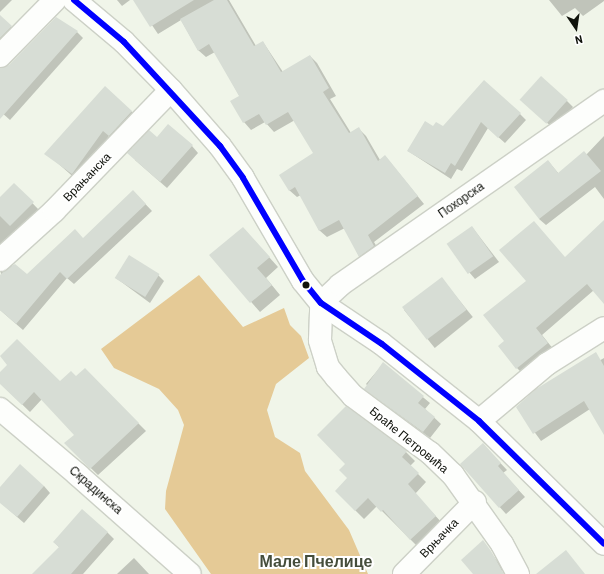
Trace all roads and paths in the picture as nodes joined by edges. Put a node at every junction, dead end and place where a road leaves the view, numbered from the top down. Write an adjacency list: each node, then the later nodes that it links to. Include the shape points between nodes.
1 (55, 0): 3 (street)
2 (74, 0): 4 (street, via 124,42)
3 (0, 56)
4 (171, 90): 6 (street, Врањанска, via 54,210); 7 (street, via 238,172 303,281)
5 (604, 101): 7 (street, Похорска, via 340,285)
6 (0, 260)
7 (321, 303): 10 (street, via 382,344); 11 (street, Браће Петровића, via 320,340 328,366 336,377 353,396 430,453 453,475)
8 (604, 328): 10 (street, via 547,364)
9 (0, 409): 13 (street, Скрадинска, via 78,474)
10 (479, 421): 12 (street)
11 (474, 502): 14 (street, Врњачка); 15 (street, Браће Петровића)
12 (604, 544)
13 (190, 574)
14 (404, 574)
15 (518, 574)

